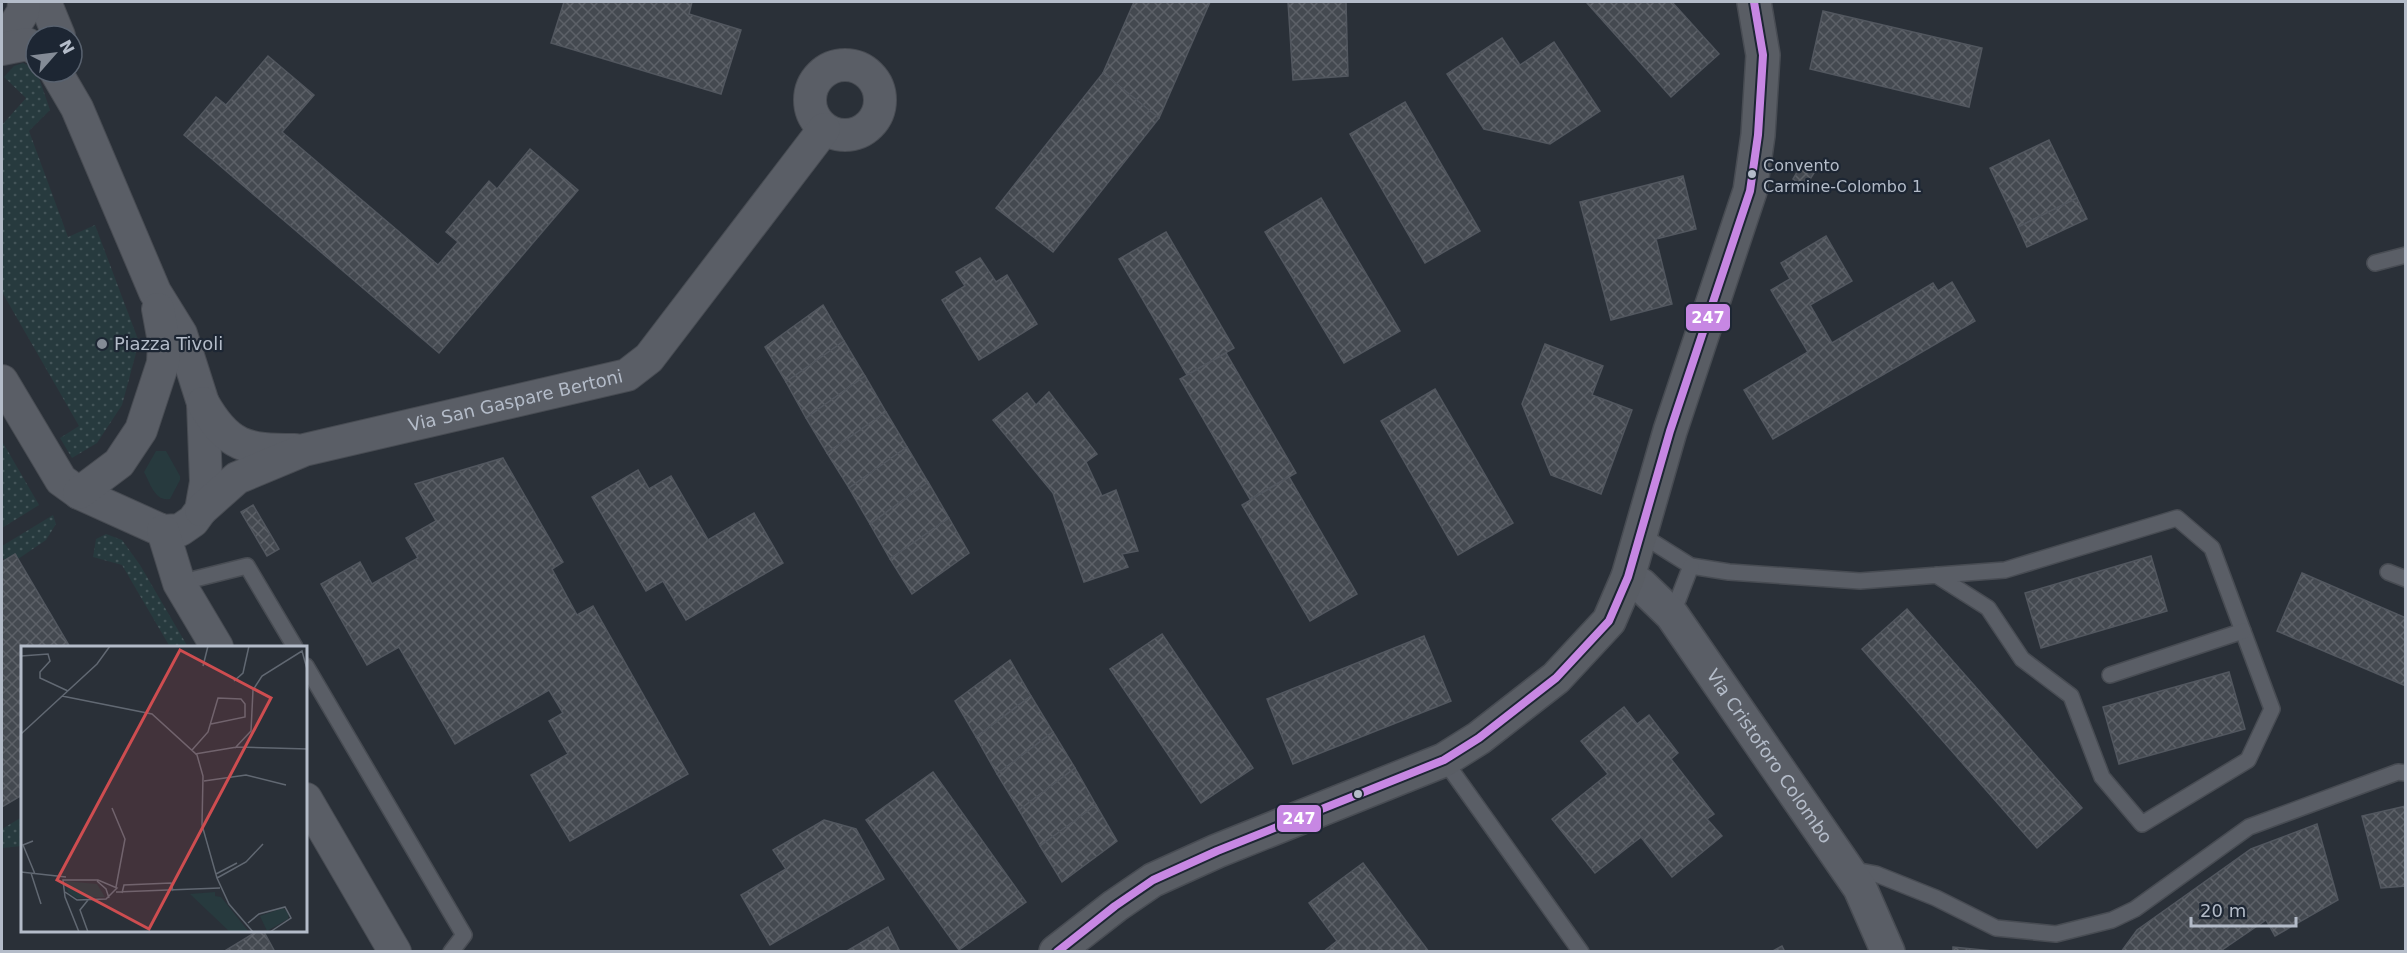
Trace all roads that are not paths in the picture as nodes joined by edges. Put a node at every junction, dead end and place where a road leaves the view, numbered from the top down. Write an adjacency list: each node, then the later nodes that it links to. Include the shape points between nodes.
1 (24, 2): 6 (street, via 23,12)
2 (45, 2): 4 (street)
3 (1754, 2): 19 (main road, via 1763,55 1750,191)
4 (54, 24)
5 (24, 44): 6 (street)
6 (2, 47)
7 (63, 84): 9 (street)
8 (72, 84): 9 (street)
9 (77, 108): 13 (street)
10 (824, 129): 16 (street, Via San Gaspare Bertoni, via 649,358 627,375)
11 (2406, 255): 12 (lane)
12 (2375, 263)
13 (155, 292): 15 (street, via 181,334); 17 (street, via 164,342 163,363 141,430 119,463)
14 (2, 381): 17 (street, via 61,480)
15 (203, 403): 16 (street, via 215,424 244,446); 18 (street, via 206,482)
16 (304, 450): 18 (street, via 237,478)
17 (79, 493): 20 (street)
18 (201, 510): 20 (street, via 180,530)
19 (1640, 534): 21 (lane); 24 (main road)
20 (171, 557): 28 (street); 29 (lane, via 247,566)
21 (1691, 566): 23 (lane, via 1860,581); 26 (lane)
22 (2388, 572): 25 (lane)
23 (1936, 575): 27 (lane, via 2005,570 2177,518 2211,548); 27 (lane, via 1988,608 2022,659 2071,696 2102,777 2142,824 2248,760 2272,709)
24 (1628, 577): 26 (street, Via Cristoforo Colombo); 32 (main road, via 1609,621 1556,678)
25 (2406, 579)
26 (1672, 615): 35 (street, Via Cristoforo Colombo)
27 (2243, 631): 31 (lane)
28 (216, 646)
29 (294, 646)
30 (308, 669): 37 (lane, via 464,935)
31 (2109, 675)
32 (1444, 760): 38 (main road, via 1154,880); 39 (lane)
33 (2406, 773): 35 (lane, via 2398,772 2249,827 2135,909 2112,921 2056,934 1996,928 1876,873)
34 (308, 803): 36 (street)
35 (1846, 868): 40 (street, Via Cristoforo Colombo, via 1860,888)
36 (395, 951)
37 (451, 951)
38 (1056, 951)
39 (1581, 951)
40 (1888, 951)

